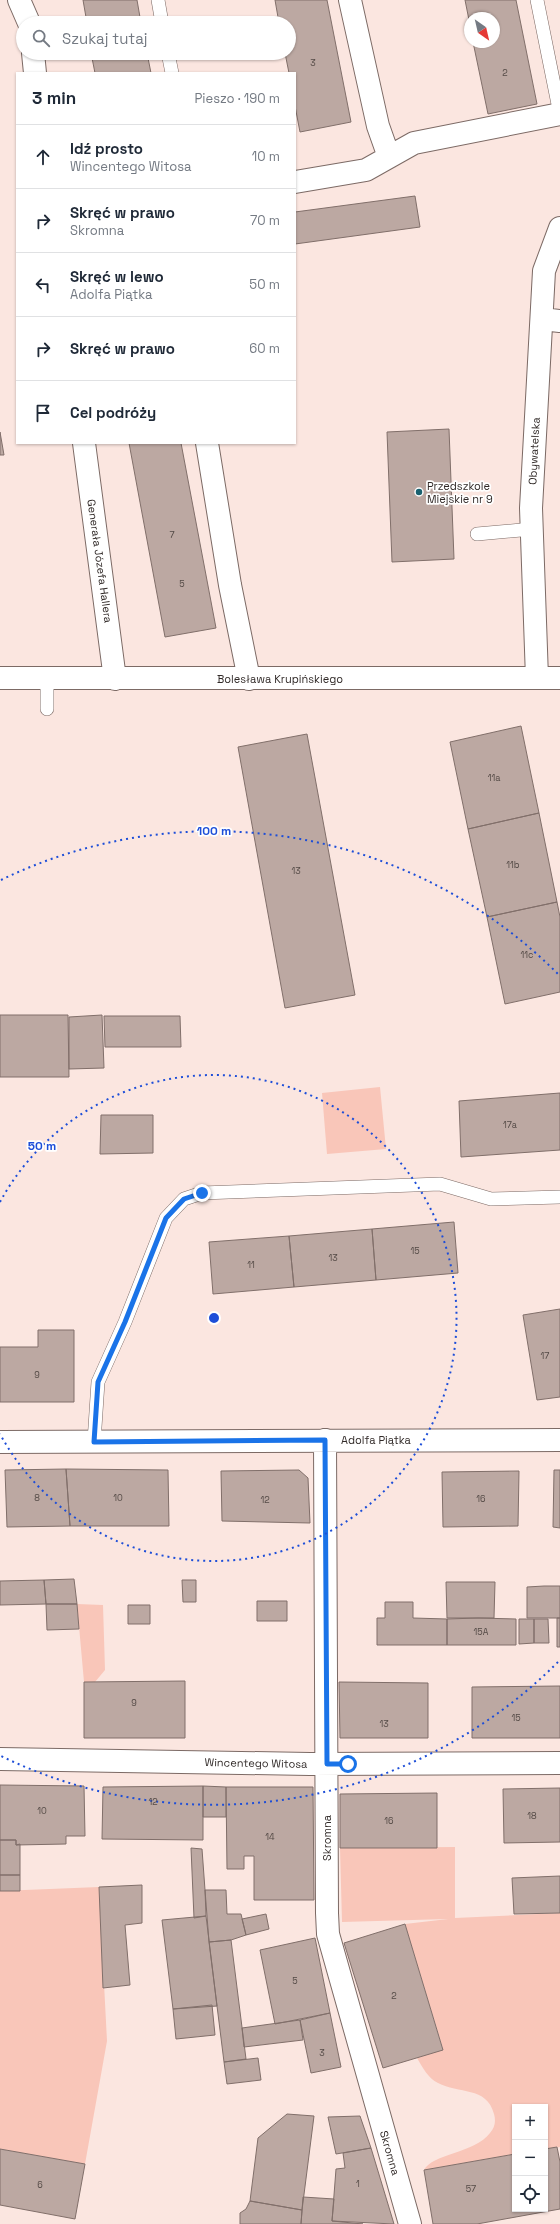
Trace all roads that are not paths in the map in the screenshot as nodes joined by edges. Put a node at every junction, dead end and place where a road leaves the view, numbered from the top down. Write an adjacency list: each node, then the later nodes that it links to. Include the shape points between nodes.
1 (19, 0): 5 (street)
2 (158, 0): 6 (lane)
3 (350, 0): 12 (street, via 378,126)
4 (537, 0): 11 (lane)
5 (26, 16)
6 (161, 16)
7 (34, 60): 9 (street)
8 (169, 60): 10 (lane)
9 (35, 72)
10 (172, 72)
11 (560, 114): 12 (street, via 414,143)
12 (389, 157): 13 (street, via 366,170)
13 (296, 182)
14 (560, 228): 15 (street, Obywatelska, via 544,271)
15 (551, 320): 18 (street, Obywatelska, via 531,508)
16 (84, 444): 24 (street, Generała Józefa Hallera)
17 (207, 444): 25 (street, via 230,585)
18 (532, 529): 19 (lane); 22 (street, Obywatelska)
19 (477, 534)
20 (0, 678): 21 (street, Bolesława Krupińskiego)
21 (47, 678): 24 (street, Bolesława Krupińskiego); 26 (lane)
22 (538, 678): 23 (street, Bolesława Krupińskiego); 25 (street, Bolesława Krupińskiego)
23 (560, 678)
24 (115, 679): 25 (street, Bolesława Krupińskiego)
25 (249, 679)
26 (47, 709)
27 (560, 1197): 31 (lane, via 491,1199 440,1184 202,1193 184,1199 166,1218 98,1382)
28 (325, 1440): 29 (street, Adolfa Piątka); 31 (street, Adolfa Piątka); 34 (street, Skromna)
29 (560, 1440)
30 (0, 1442): 31 (street, Adolfa Piątka)
31 (94, 1442)
32 (0, 1759): 34 (street, Wincentego Witosa)
33 (560, 1763): 34 (street, Wincentego Witosa)
34 (327, 1764): 35 (street, Skromna, via 328,1934)
35 (410, 2224)

